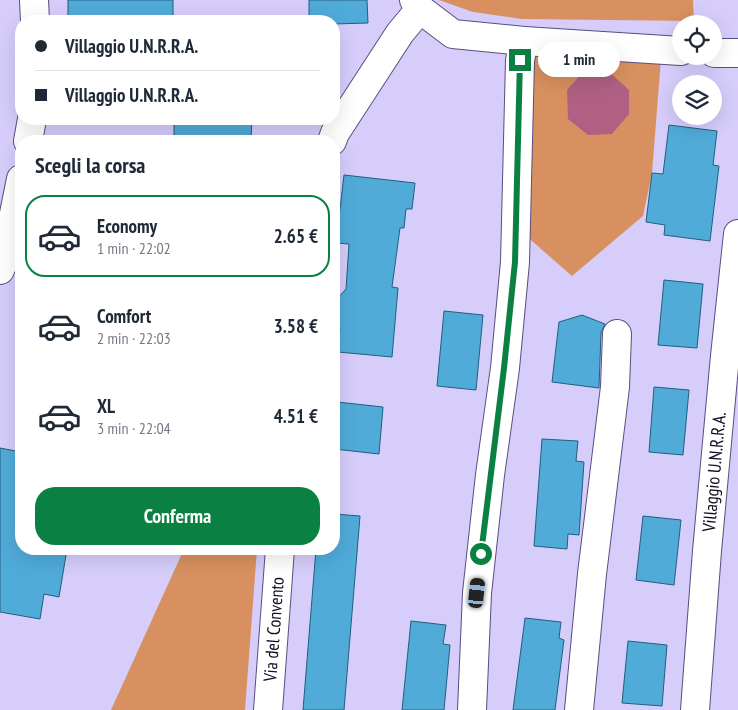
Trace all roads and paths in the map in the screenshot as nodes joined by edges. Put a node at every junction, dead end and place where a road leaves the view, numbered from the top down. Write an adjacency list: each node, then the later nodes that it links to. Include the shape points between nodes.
1 (34, 0): 3 (street)
2 (417, 5): 4 (street, via 453,34); 8 (street)
3 (35, 15)
4 (524, 41): 5 (street); 15 (street, via 520,60 515,262 477,593)
5 (672, 50)
6 (722, 52): 7 (street)
7 (738, 53)
8 (334, 135)
9 (15, 211): 11 (street, via 6,258)
10 (738, 234): 17 (street, Villaggio U.N.R.R.A., via 707,551)
11 (0, 270)
12 (617, 334): 16 (street, via 615,387)
13 (280, 555): 14 (street, Via del Convento)
14 (268, 710)
15 (472, 710)
16 (579, 710)
17 (696, 710)

